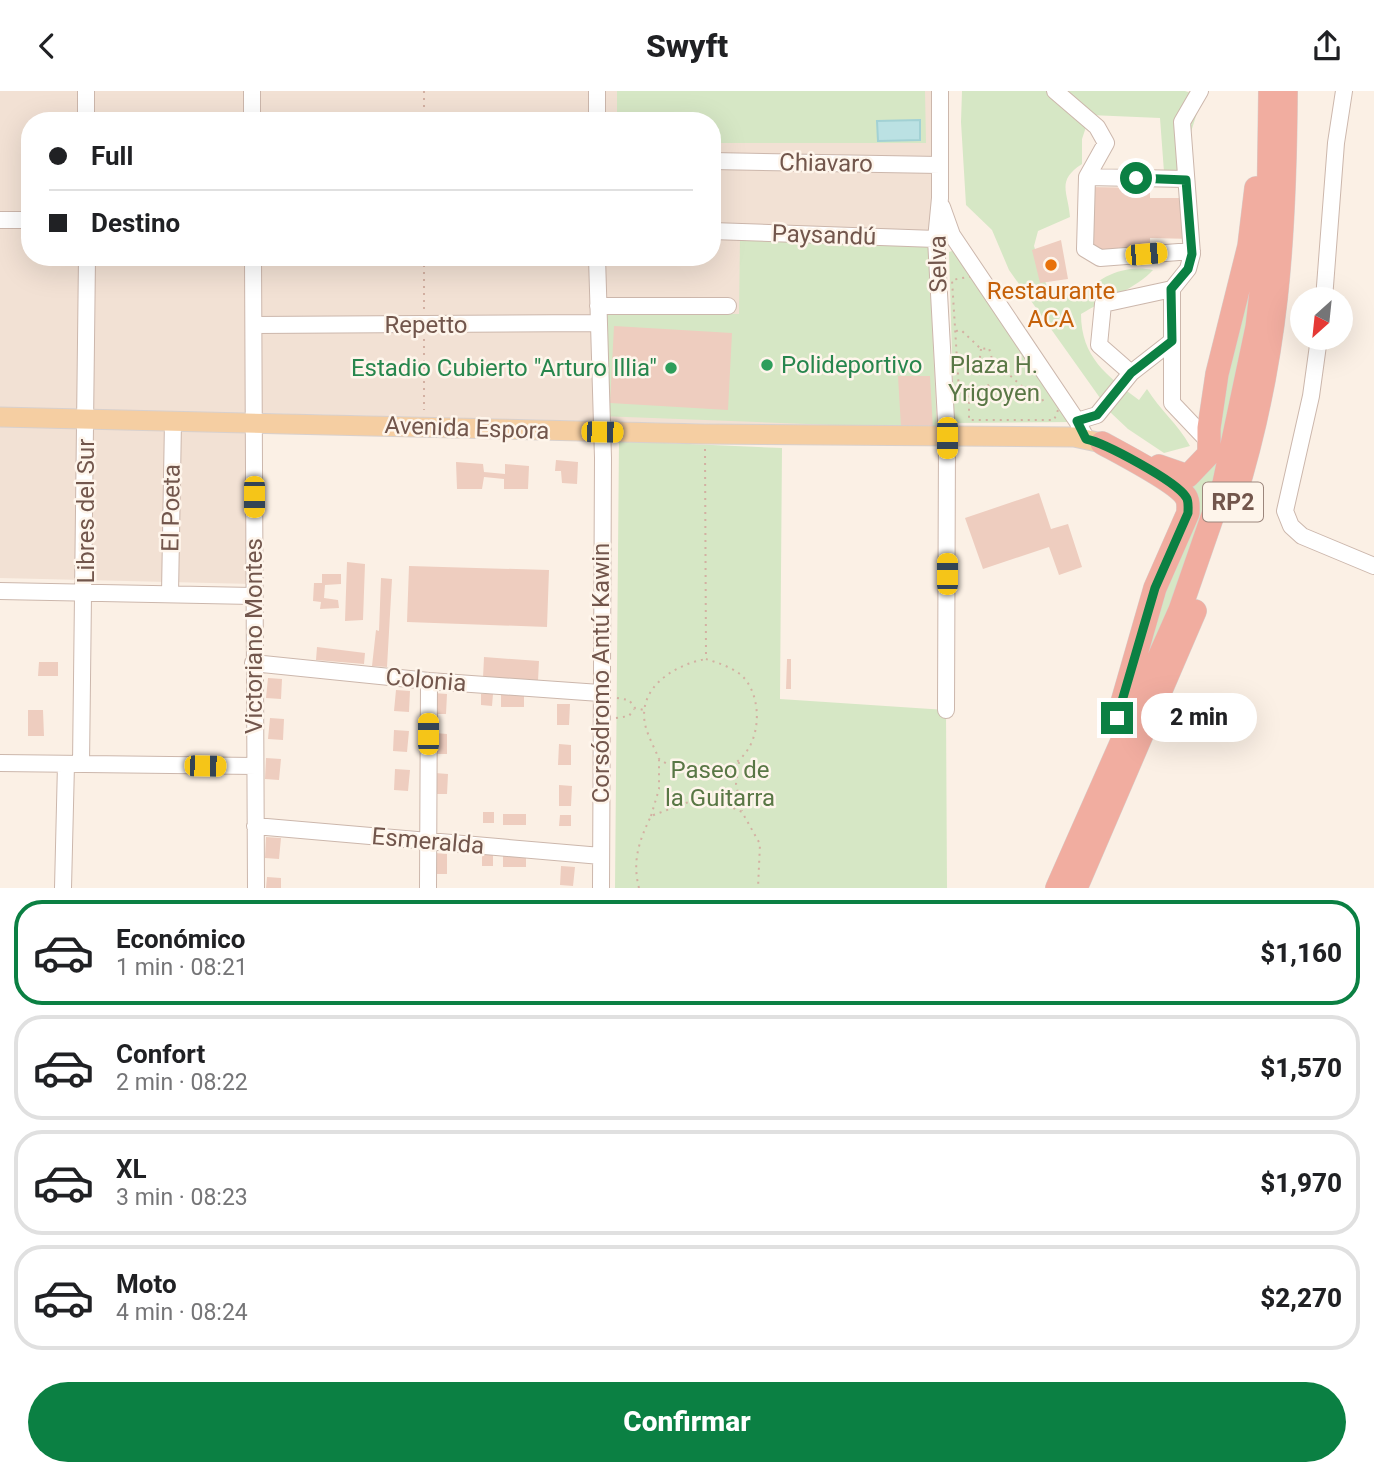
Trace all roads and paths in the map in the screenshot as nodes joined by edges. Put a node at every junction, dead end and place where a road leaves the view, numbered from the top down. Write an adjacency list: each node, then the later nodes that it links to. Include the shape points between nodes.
1 (86, 91): 12 (street)
2 (252, 91): 13 (street)
3 (424, 91): 14 (path)
4 (597, 91): 15 (street)
5 (940, 91): 17 (street, Selva)
6 (1055, 91): 18 (street, via 1097,127 1106,143)
7 (1200, 91): 19 (street, via 1182,122)
8 (1269, 91): 57 (highway, via 1248,246 1217,374); 82 (highway, RP2, via 1268,231 1257,327 1224,482 1180,610)
9 (1286, 91): 20 (highway, RP2)
10 (1299, 91): 20 (highway)
11 (1343, 91): 31 (street)
12 (86, 112)
13 (252, 112)
14 (424, 112)
15 (597, 112)
16 (721, 161): 17 (street, Chiavaro)
17 (940, 165): 21 (street, Selva)
18 (1087, 177): 19 (street); 26 (street, via 1085,249 1100,258)
19 (1186, 180): 26 (street)
20 (1286, 193): 82 (highway, RP2, via 1283,255 1265,381 1249,452 1221,540 1182,646)
21 (940, 198): 25 (street, Selva); 50 (street, via 952,235)
22 (0, 220): 23 (street)
23 (21, 220)
24 (721, 231): 25 (street, Paysandú)
25 (936, 239): 55 (street, Selva)
26 (1192, 251): 32 (street, via 1188,269)
27 (87, 266): 48 (street, Libres del Sur)
28 (253, 266): 36 (street, Victoriano Montes)
29 (424, 266): 37 (path)
30 (597, 266): 33 (street, Corsódromo Antú Kawin)
31 (1325, 287)
32 (1171, 289): 39 (street); 43 (street, via 1103,305 1099,345)
33 (598, 306): 34 (street); 35 (street, Corsódromo Antú Kawin)
34 (728, 306)
35 (598, 323): 37 (street, Repetto); 53 (street, Corsódromo Antú Kawin)
36 (254, 325): 37 (street, Repetto); 51 (street, Victoriano Montes)
37 (424, 325): 52 (path)
38 (955, 331): 40 (path, via 961,330); 45 (path, via 959,391 969,397 969,420 1054,420 1060,405); 45 (path, via 952,279 973,277)
39 (1172, 341): 43 (street); 57 (street, via 1172,403)
40 (981, 349): 42 (path, via 989,348); 42 (path, via 984,361)
41 (1317, 350): 58 (street, via 1285,511 1290,526 1302,536)
42 (992, 359): 44 (path)
43 (1131, 373): 50 (street, via 1097,415)
44 (1024, 388): 45 (path, via 1039,402); 46 (path, via 995,400 988,385 976,389 979,394)
45 (1053, 395)
46 (970, 398)
47 (0, 417): 48 (main road, Avenida Espora)
48 (86, 419): 49 (main road, Avenida Espora); 60 (street, Libres del Sur)
49 (173, 421): 51 (main road, Avenida Espora); 61 (street, El Poeta)
50 (1077, 421): 56 (street)
51 (254, 423): 52 (main road, Avenida Espora); 62 (street, Victoriano Montes)
52 (424, 426): 53 (main road, Avenida Espora)
53 (602, 432): 54 (main road, Avenida Espora); 66 (street, Corsódromo Antú Kawin)
54 (704, 434): 55 (main road, Avenida Espora); 63 (path)
55 (947, 438): 56 (main road, Avenida Espora); 70 (street, Selva)
56 (1094, 441): 57 (highway, via 1188,476 1204,463); 82 (highway, via 1181,492 1187,498 1188,513 1155,588)
57 (1209, 442)
58 (1374, 566)
59 (0, 591): 60 (street)
60 (85, 593): 61 (street); 75 (street, Libres del Sur)
61 (170, 594): 62 (street)
62 (253, 596): 64 (street, Victoriano Montes)
63 (706, 659): 69 (path, via 682,665 657,683); 73 (path, via 744,677 754,695 757,720)
64 (253, 663): 65 (street, Colonia); 76 (street, Victoriano Montes)
65 (429, 681): 66 (street, Colonia); 80 (street)
66 (600, 693): 81 (street, Corsódromo Antú Kawin)
67 (616, 698): 68 (path, via 629,700)
68 (635, 708): 69 (path); 71 (path, via 629,716)
69 (645, 710): 72 (path, via 646,728)
70 (946, 710)
71 (616, 718)
72 (659, 759): 73 (path, via 698,773); 78 (path, via 659,789)
73 (739, 761): 77 (path, via 736,784)
74 (0, 763): 75 (street)
75 (73, 764): 76 (street); 83 (street, Libres del Sur)
76 (255, 766): 79 (street, Victoriano Montes)
77 (742, 812): 78 (path, via 694,800); 88 (path, via 760,844)
78 (651, 816): 87 (path, via 637,851)
79 (255, 826): 80 (street, Esmeralda); 84 (street, Victoriano Montes)
80 (428, 841): 81 (street, Esmeralda); 85 (street)
81 (601, 856): 86 (street, Corsódromo Antú Kawin)
82 (1066, 881)
83 (63, 888)
84 (256, 888)
85 (428, 888)
86 (601, 888)
87 (639, 888)
88 (758, 888)

